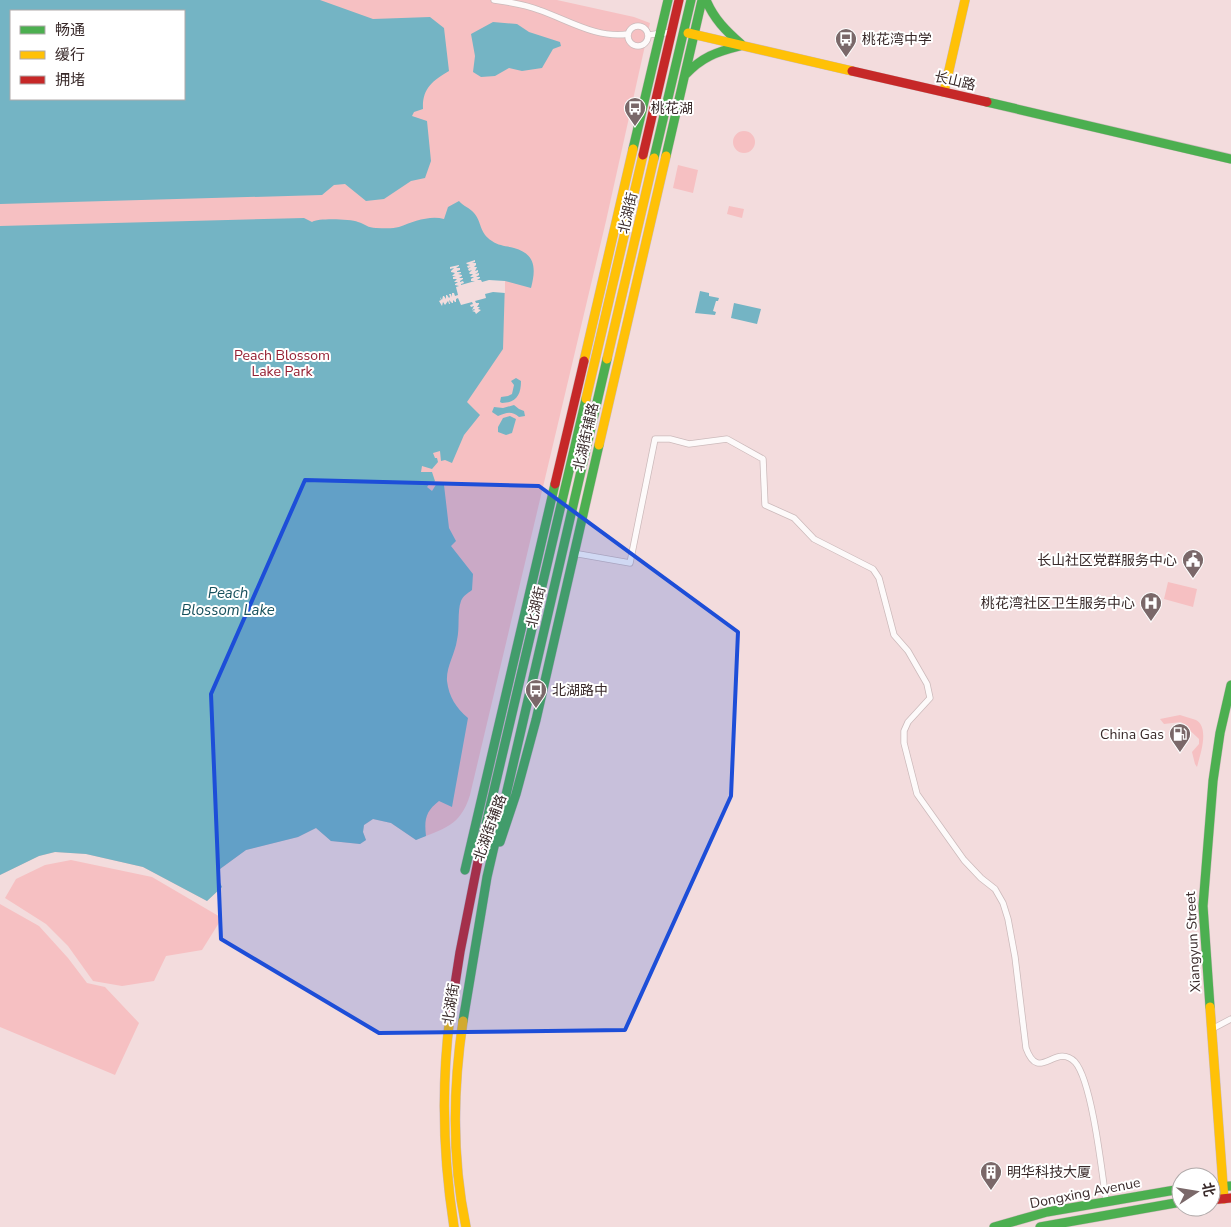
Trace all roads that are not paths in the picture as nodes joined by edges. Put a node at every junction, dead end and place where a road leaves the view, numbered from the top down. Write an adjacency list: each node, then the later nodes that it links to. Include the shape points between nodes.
1 (494, 0): 10 (street, via 539,10 583,29 616,36)
2 (668, 0): 7 (main road, 北湖街辅路)
3 (679, 0): 8 (main road, 北湖街)
4 (691, 0): 9 (main road, 北湖街)
5 (704, 0): 11 (main road, 北湖街辅路); 13 (main road, via 718,24)
6 (965, 0): 15 (main road)
7 (661, 32): 8 (street); 12 (street); 25 (main road, 北湖街辅路)
8 (672, 32): 9 (main road, 长山路); 34 (main road, 北湖街, via 474,877 454,987 445,1064 444,1133)
9 (684, 32): 11 (main road, 长山路); 17 (main road, 北湖街)
10 (628, 34): 12 (street, via 633,27 640,26); 12 (street, via 637,46 645,43)
11 (694, 34): 13 (main road, 长山路); 14 (main road, 北湖街辅路)
12 (648, 35)
13 (743, 46): 14 (main road, via 714,53 698,61); 15 (main road, 长山路)
14 (684, 76): 18 (main road, 北湖街辅路)
15 (944, 92): 16 (main road, 长山路)
16 (1231, 159)
17 (645, 200): 18 (main road); 19 (main road, 北湖街)
18 (655, 203): 20 (main road, 北湖街辅路)
19 (580, 476): 20 (main road); 22 (main road, 北湖街)
20 (590, 479): 21 (main road, 北湖街辅路)
21 (573, 554): 23 (main road, 北湖街辅路); 32 (street, via 630,563 655,439 690,444 727,439 763,459 765,505 794,518 814,539 874,569 894,635 908,651 927,684 930,698 904,731 904,743 918,794 964,860 995,889 1003,903 1015,958 1028,1054 1038,1064 1059,1056 1069,1057 1076,1064 1088,1088)
22 (554, 590): 23 (main road); 26 (main road, 北湖街)
23 (564, 593): 26 (main road, 北湖街辅路, via 516,798)
24 (1231, 687): 28 (main road, Xiangyun Street, via 1213,781 1205,866 1203,906)
25 (465, 870)
26 (486, 877): 35 (main road, 北湖街, via 462,1020 456,1079 457,1154)
27 (1231, 1019): 28 (street)
28 (1212, 1029): 29 (main road, Xiangyun Street)
29 (1227, 1186): 31 (main road, Xiangyun Street)
30 (1171, 1191): 32 (main road, Dongxing Avenue)
31 (1227, 1199)
32 (1106, 1201): 36 (main road, Dongxing Avenue, via 1047,1212)
33 (1171, 1204): 37 (main road, Dongxing Avenue)
34 (454, 1227)
35 (466, 1227)
36 (994, 1227)
37 (1040, 1227)

